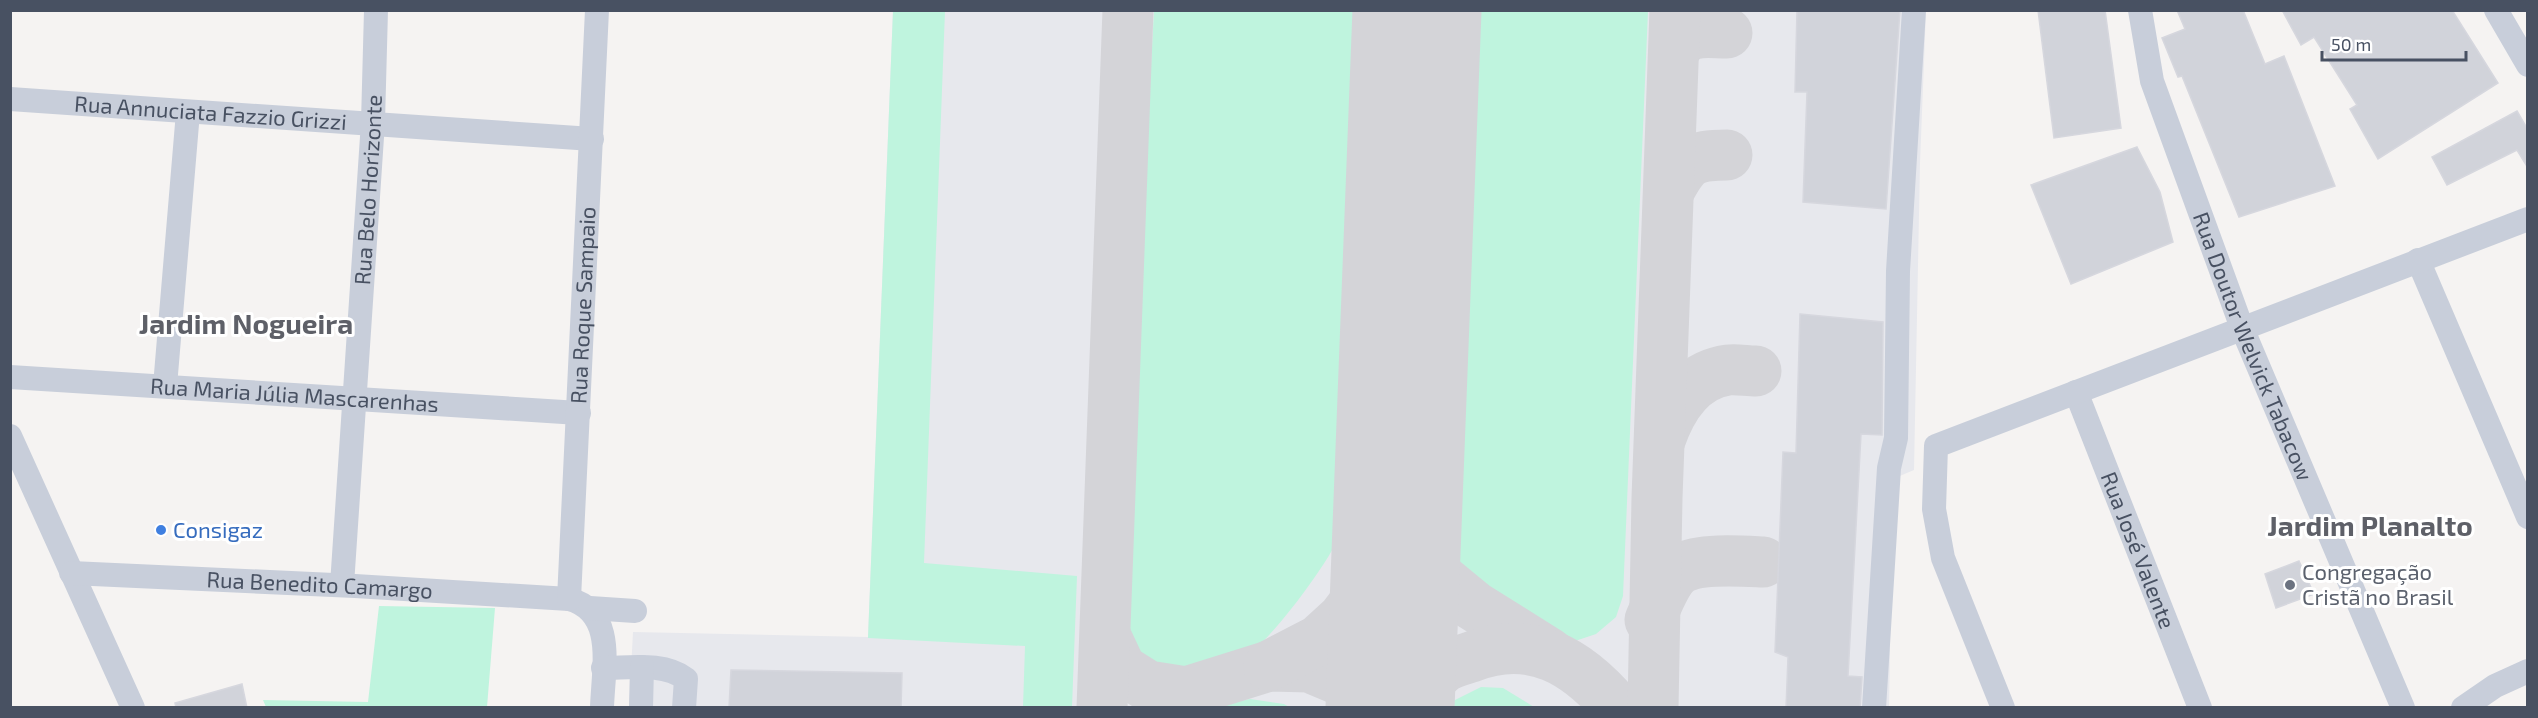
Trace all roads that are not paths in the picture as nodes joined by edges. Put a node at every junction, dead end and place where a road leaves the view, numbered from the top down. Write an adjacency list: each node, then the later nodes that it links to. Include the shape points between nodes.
1 (376, 10): 9 (street, Rua Belo Horizonte)
2 (597, 10): 10 (street, Rua Roque Sampaio)
3 (1914, 10): 32 (street, via 1898,272 1896,438 1889,468)
4 (2140, 10): 13 (street, Rua Doutor Welvick Tabacow, via 2152,81)
5 (2496, 10): 6 (street)
6 (2528, 65)
7 (10, 99): 8 (street, Rua Annuciata Fazzio Grizzi)
8 (188, 112): 9 (street, Rua Annuciata Fazzio Grizzi); 15 (street)
9 (373, 122): 10 (street, Rua Annuciata Fazzio Grizzi); 17 (street, Rua Belo Horizonte)
10 (591, 139): 18 (street, Rua Roque Sampaio)
11 (2528, 219): 12 (street)
12 (2418, 261): 13 (street); 20 (street)
13 (2242, 328): 16 (street); 35 (street, Rua Doutor Welvick Tabacow)
14 (10, 376): 15 (street, Rua Maria Júlia Mascarenhas)
15 (165, 386): 17 (street, Rua Maria Júlia Mascarenhas)
16 (2076, 392): 33 (street, via 1936,446 1934,509 1943,558); 34 (street, Rua José Valente)
17 (354, 399): 18 (street, Rua Maria Júlia Mascarenhas); 22 (street, Rua Belo Horizonte)
18 (579, 413): 23 (street, Rua Roque Sampaio)
19 (10, 436): 21 (street)
20 (2528, 517)
21 (71, 573): 22 (street, Rua Benedito Camargo); 28 (street)
22 (342, 585): 23 (street, Rua Benedito Camargo)
23 (579, 603): 24 (street, Rua Benedito Camargo); 25 (street, via 602,627)
24 (635, 611)
25 (603, 668): 26 (street); 29 (street)
26 (642, 668): 30 (street); 31 (street, via 675,671 686,679)
27 (2528, 671): 36 (street, via 2495,686)
28 (134, 708)
29 (602, 708)
30 (640, 708)
31 (684, 708)
32 (1874, 708)
33 (2003, 708)
34 (2200, 708)
35 (2403, 708)
36 (2463, 708)

